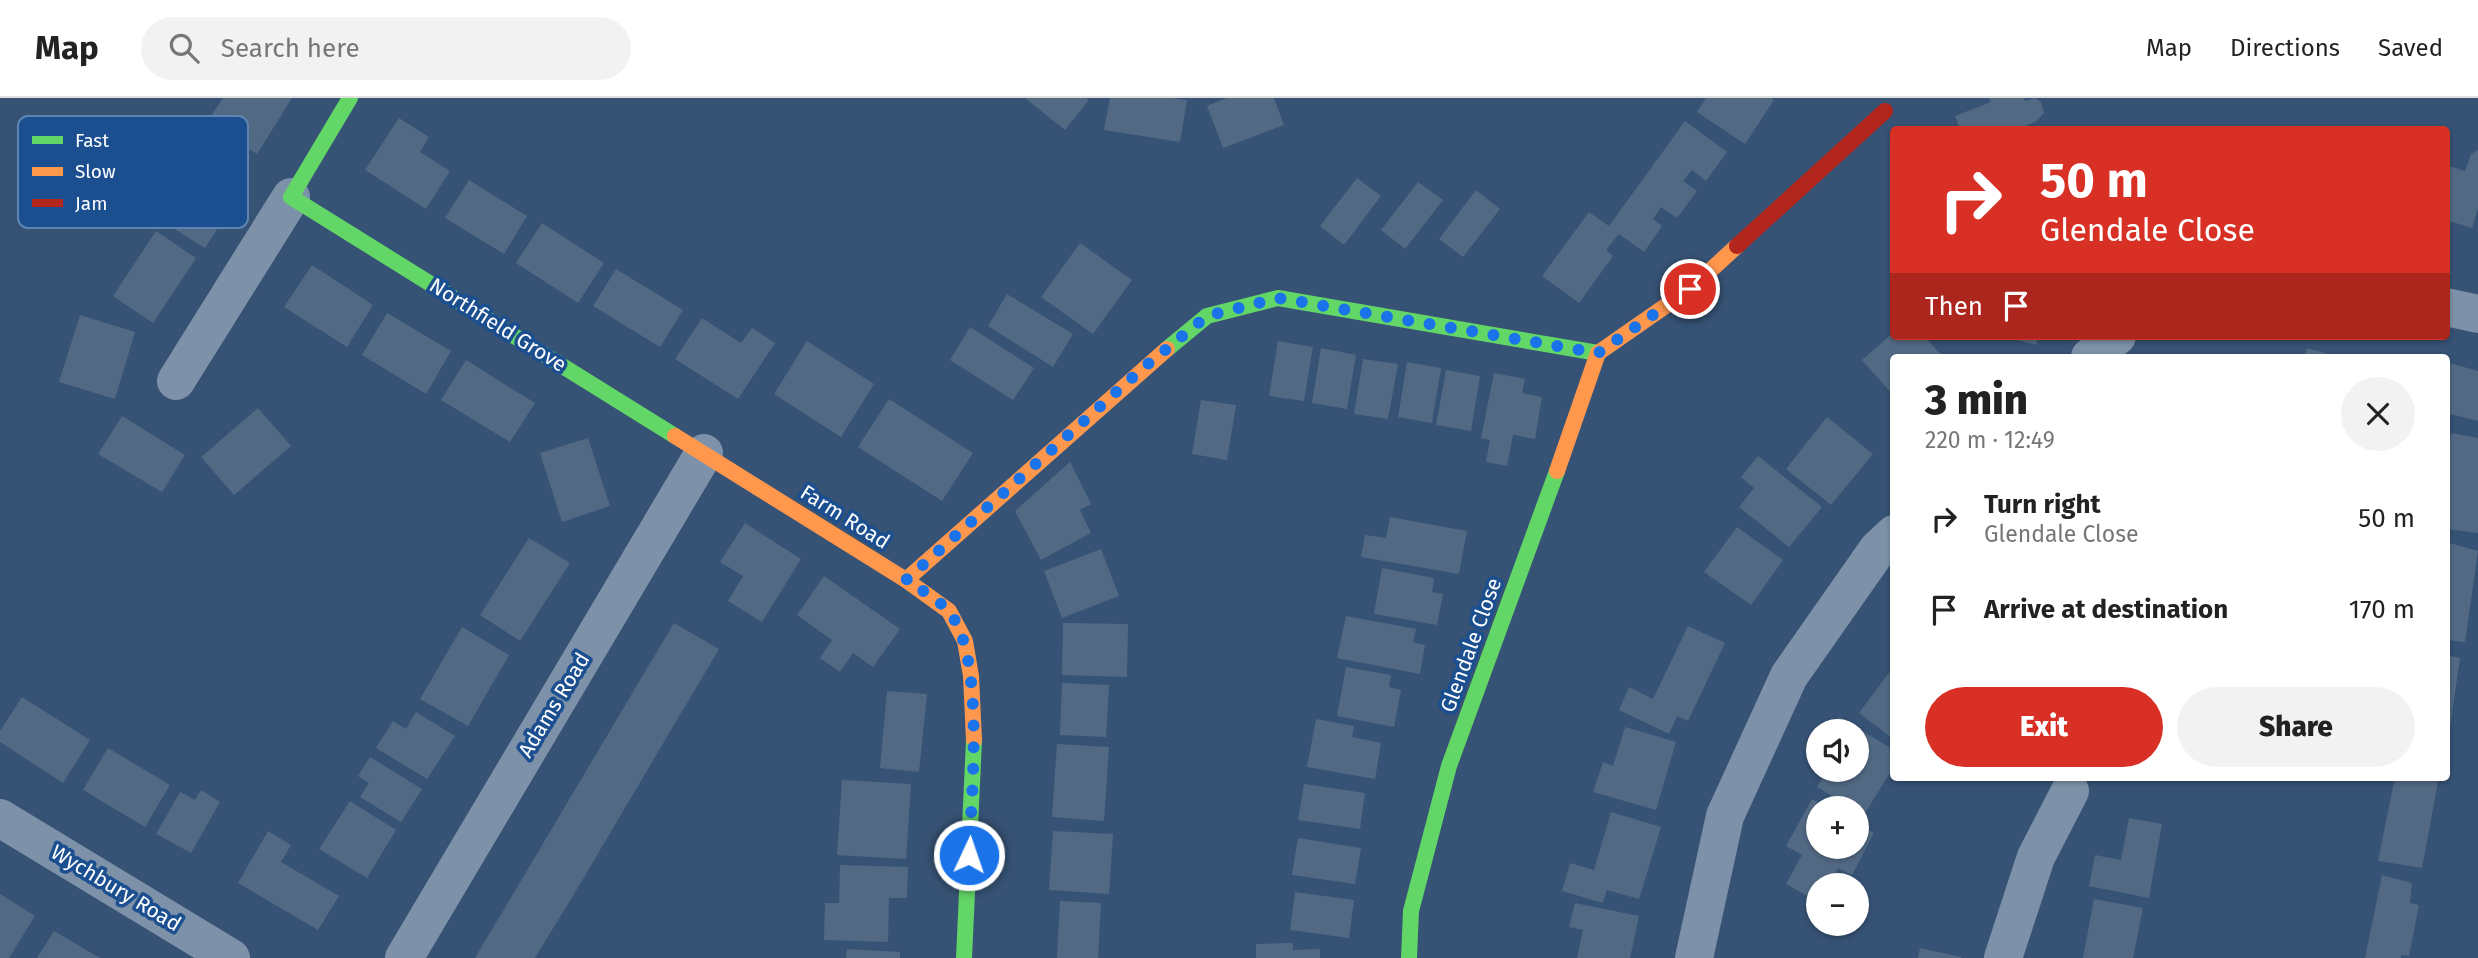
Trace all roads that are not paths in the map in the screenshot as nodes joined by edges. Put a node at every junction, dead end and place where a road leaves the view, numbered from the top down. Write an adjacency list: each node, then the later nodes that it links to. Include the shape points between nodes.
1 (350, 98): 3 (street)
2 (1885, 111): 7 (street, via 1690,289)
3 (291, 197): 9 (street); 10 (street, Northfield Grove)
4 (2450, 308): 5 (street)
5 (2478, 314)
6 (2112, 340): 8 (street)
7 (1598, 353): 12 (street, via 1278,298 1207,316); 18 (street, Glendale Close, via 1449,766 1411,911)
8 (2094, 354)
9 (176, 381)
10 (704, 453): 12 (street, Farm Road); 16 (street, Adams Road)
11 (1890, 538): 19 (street, via 1788,676 1725,816)
12 (906, 580): 17 (street, Farm Road, via 949,611 965,641 971,676 974,751)
13 (2070, 791): 20 (street, via 2036,857)
14 (0, 818): 15 (street, Wychbury Road)
15 (231, 958)
16 (404, 958)
17 (964, 958)
18 (1409, 958)
19 (1694, 958)
20 (2003, 958)

